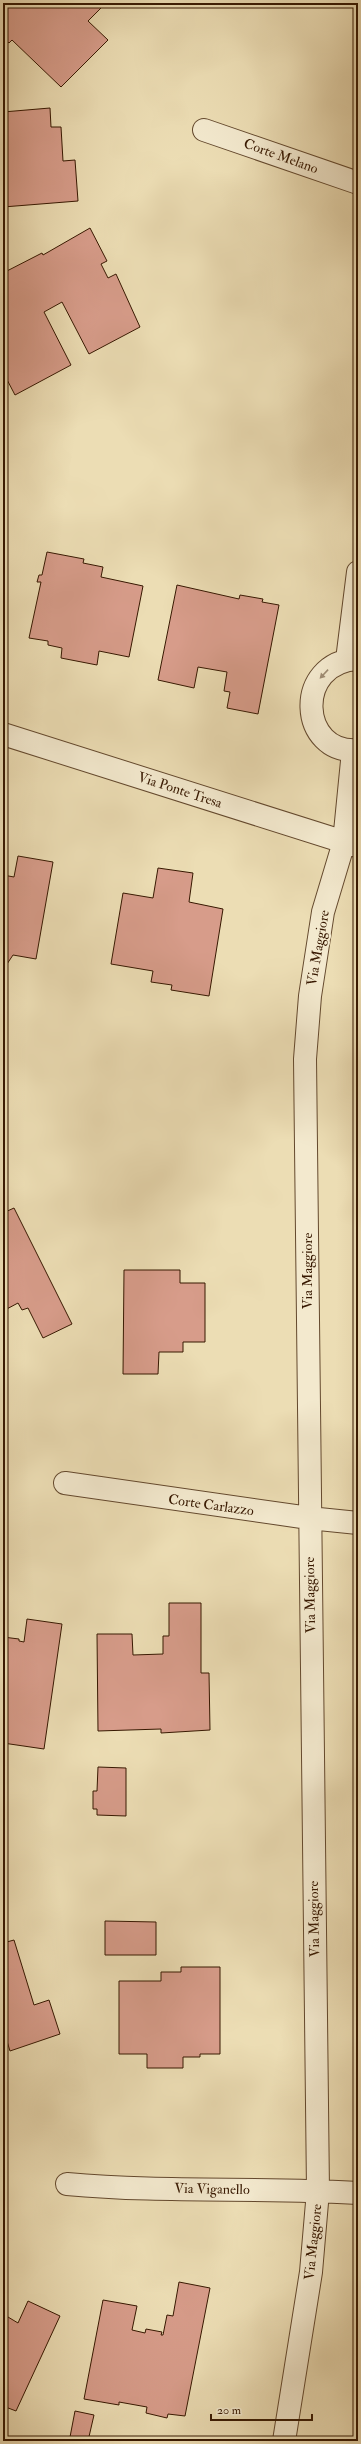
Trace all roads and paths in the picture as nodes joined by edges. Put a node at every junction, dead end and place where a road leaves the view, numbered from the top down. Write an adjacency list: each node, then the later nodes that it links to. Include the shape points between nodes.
1 (204, 130): 2 (street, Corte Melano)
2 (358, 183)
3 (358, 572): 4 (street)
4 (352, 659): 6 (street, one-way to 6, via 333,665 322,674 314,686 311,700 312,715 326,740)
5 (3, 734): 7 (street, Via Ponte Tresa)
6 (355, 751): 7 (street, Via Maggiore)
7 (351, 844): 9 (street, Via Maggiore, via 323,912 310,996 305,1059)
8 (65, 1483): 9 (street, Corte Carlazzo)
9 (309, 1518): 10 (street, Corte Carlazzo); 12 (street, Via Maggiore)
10 (358, 1523)
11 (67, 2184): 12 (street, Via Viganello, via 114,2188)
12 (318, 2190): 13 (street, Via Viganello); 14 (street, Via Maggiore, via 311,2272)
13 (358, 2193)
14 (284, 2441)

